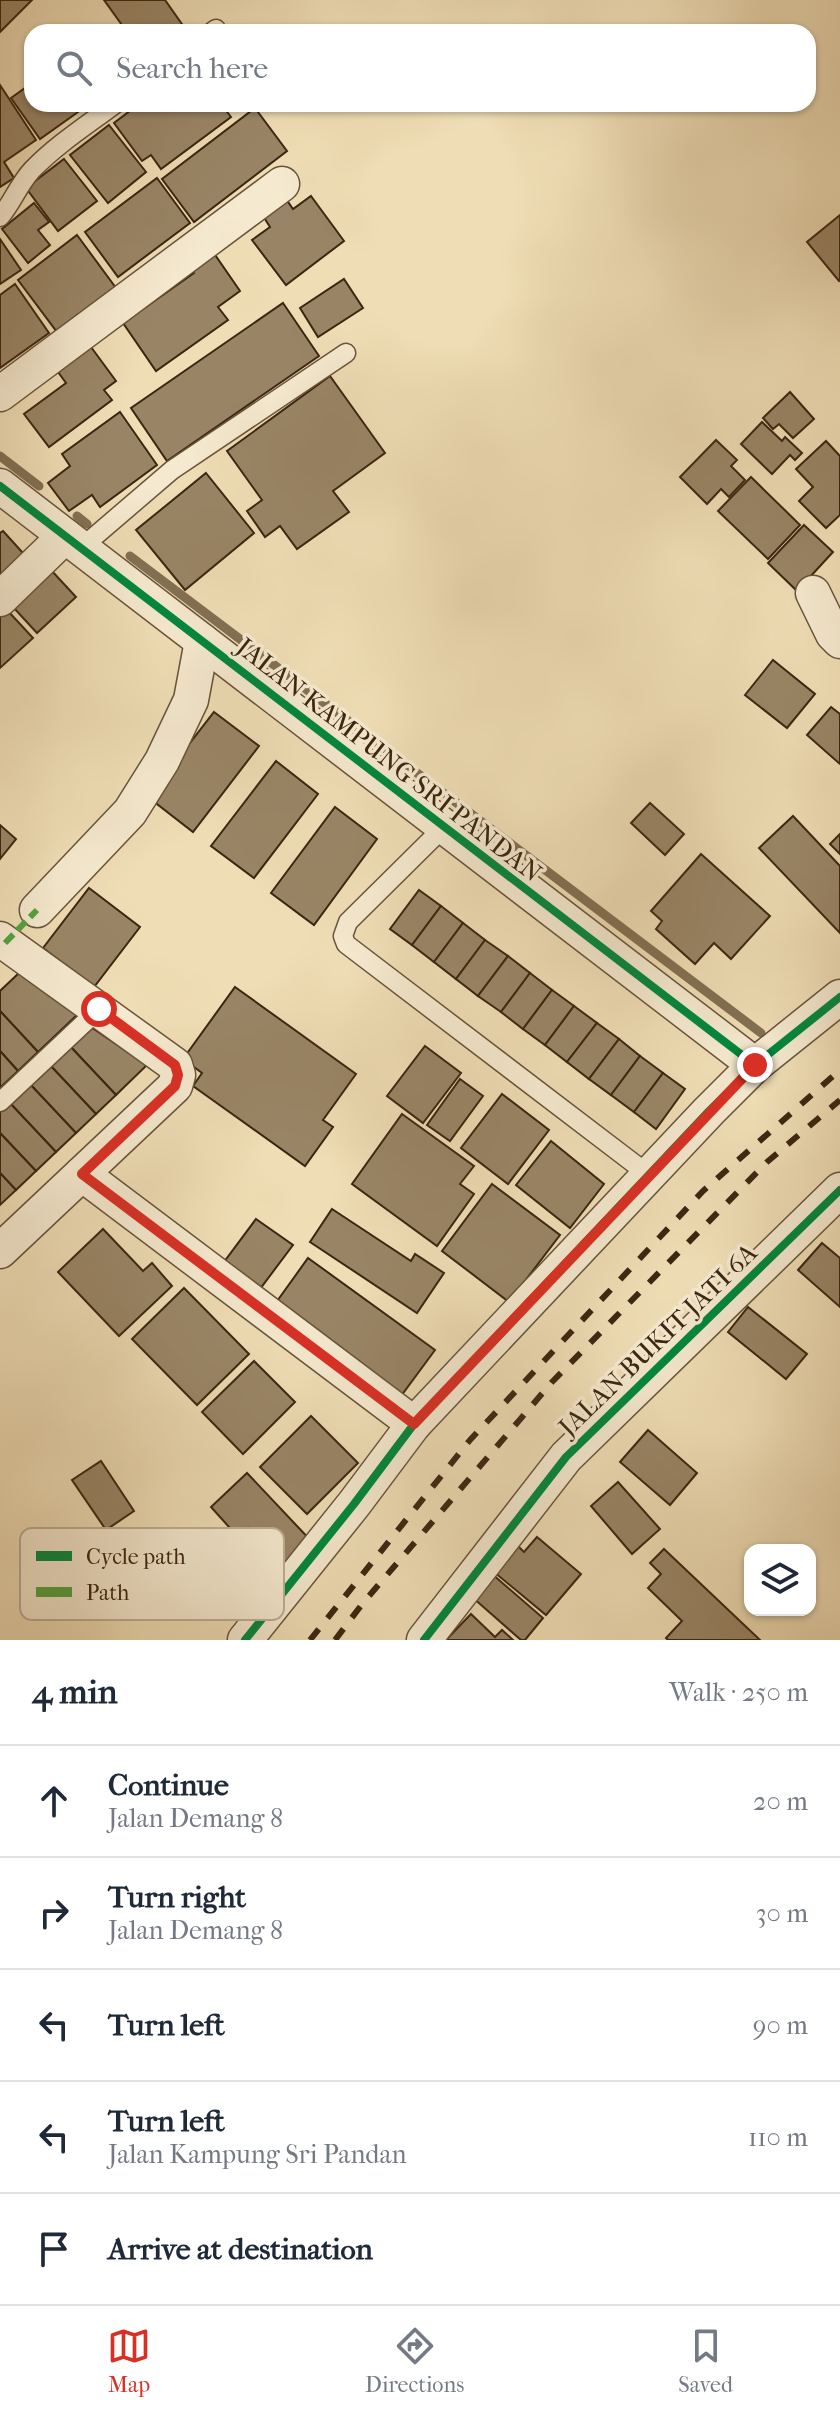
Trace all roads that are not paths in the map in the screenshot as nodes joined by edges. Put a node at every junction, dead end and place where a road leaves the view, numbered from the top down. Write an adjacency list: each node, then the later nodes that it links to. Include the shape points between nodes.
1 (104, 112): 3 (lane, via 30,172)
2 (282, 184): 5 (street)
3 (0, 217)
4 (346, 353): 7 (lane)
5 (0, 394)
6 (0, 486): 7 (street, JALAN KAMPUNG SRI PANDAN)
7 (73, 542): 9 (street); 10 (street, JALAN KAMPUNG SRI PANDAN)
8 (813, 593): 11 (street)
9 (0, 599)
10 (202, 641): 12 (street, JALAN KAMPUNG SRI PANDAN); 13 (street, via 191,700 162,761 130,812)
11 (840, 641)
12 (444, 827): 17 (street, JALAN KAMPUNG SRI PANDAN); 20 (lane, via 348,922 346,944)
13 (37, 910)
14 (2, 943): 16 (street)
15 (840, 997): 17 (street)
16 (99, 1009): 18 (lane); 19 (street, via 175,1065 178,1075 175,1086)
17 (755, 1065): 20 (street)
18 (0, 1102)
19 (82, 1174): 22 (street); 23 (street)
20 (649, 1175): 23 (street)
21 (840, 1190): 27 (street, JALAN BUKIT JATI 6A, via 566,1457)
22 (0, 1251)
23 (414, 1424): 24 (street)
24 (284, 1591)
25 (261, 1620): 26 (street)
26 (245, 1640)
27 (424, 1640)

